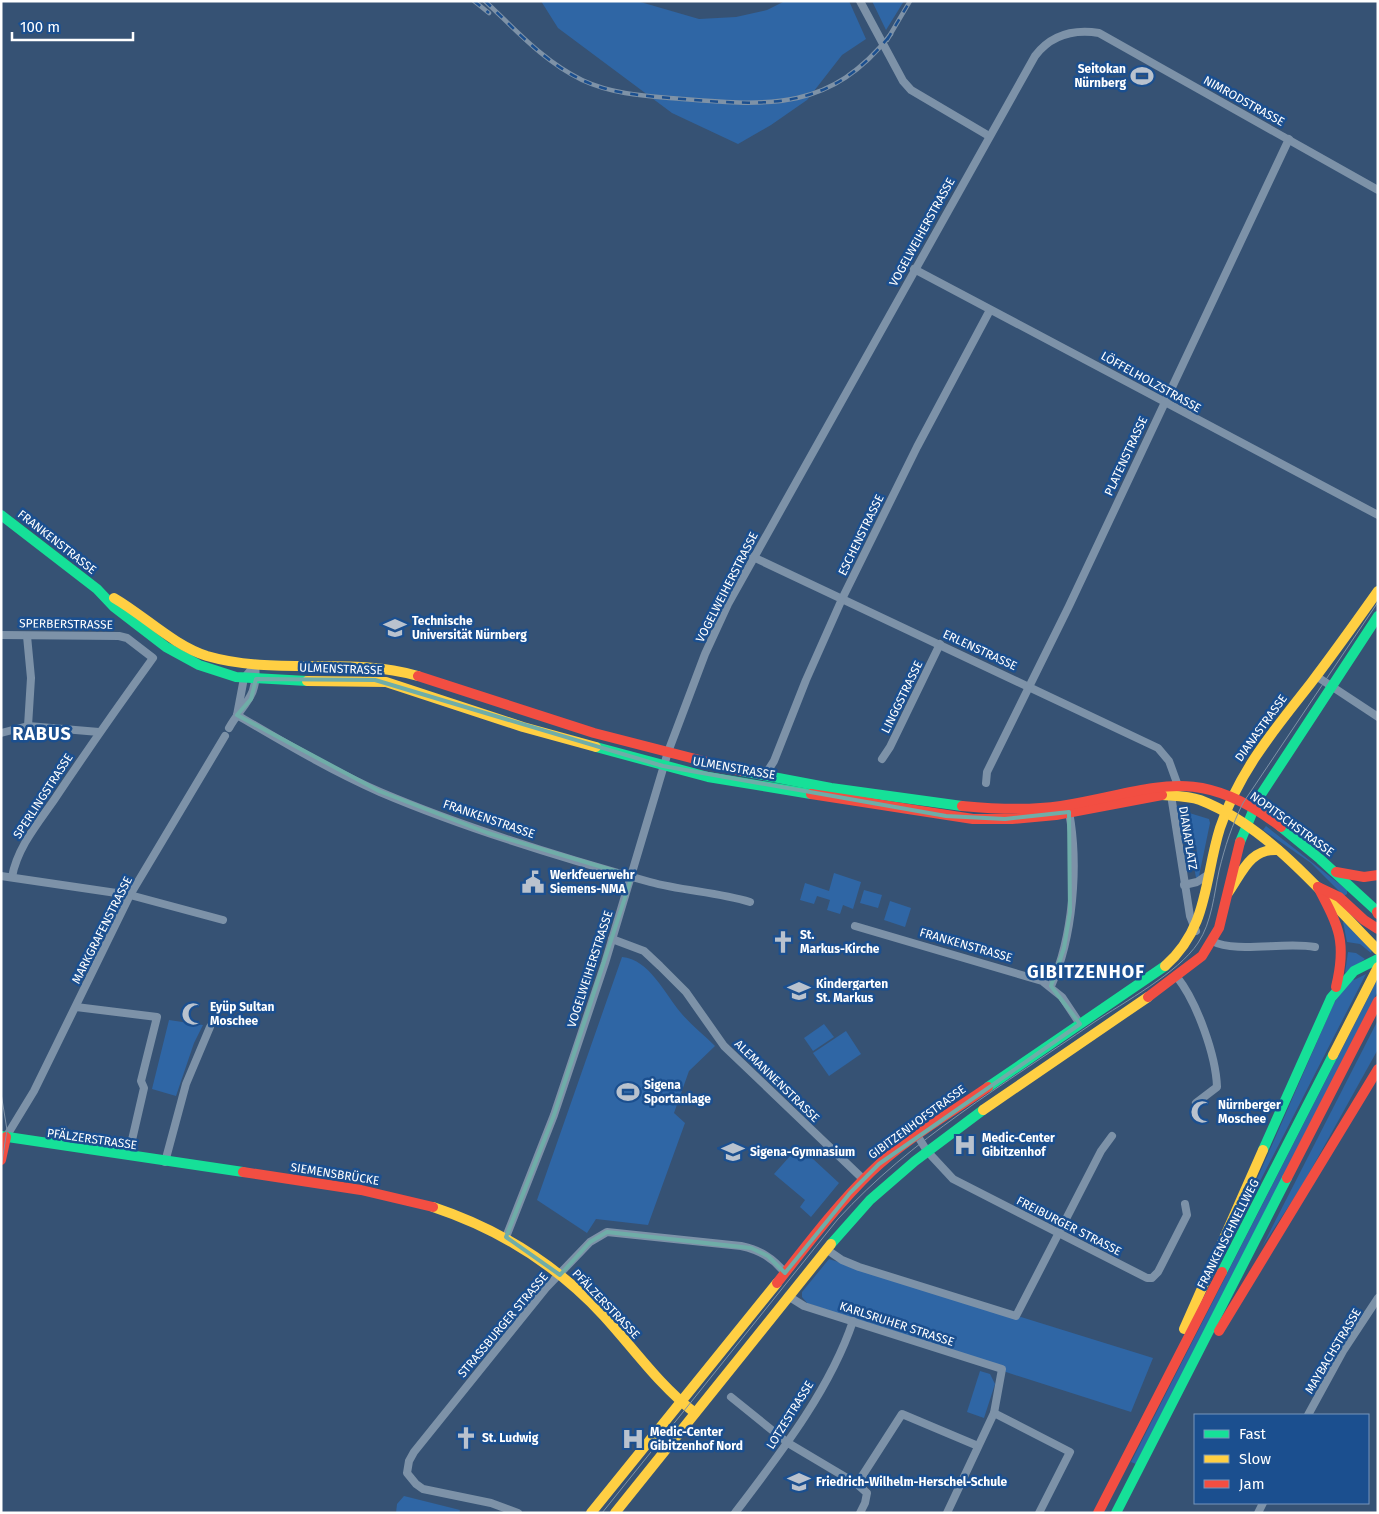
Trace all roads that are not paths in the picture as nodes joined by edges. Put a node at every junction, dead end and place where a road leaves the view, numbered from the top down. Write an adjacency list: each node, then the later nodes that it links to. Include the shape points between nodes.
1 (860, 1): 3 (street, via 903,82 911,90)
2 (1099, 33): 3 (street, VOGELWEIHERSTRASSE, via 1069,33 1043,45); 4 (street, NIMRODSTRASSE)
3 (989, 136): 6 (street, VOGELWEIHERSTRASSE)
4 (1289, 139): 5 (street, NIMRODSTRASSE); 8 (street, PLATENSTRASSE)
5 (1378, 190)
6 (914, 269): 7 (street, LÖFFELHOLZSTRASSE); 11 (street, VOGELWEIHERSTRASSE)
7 (990, 310): 8 (street, LÖFFELHOLZSTRASSE); 14 (street, ESCHENSTRASSE, via 917,447)
8 (1164, 400): 10 (street, LÖFFELHOLZSTRASSE, via 1177,410); 24 (street, PLATENSTRASSE)
9 (1, 515): 12 (main road, FRANKENSTRASSE)
10 (1378, 515)
11 (754, 557): 14 (street, ERLENSTRASSE); 33 (street, VOGELWEIHERSTRASSE, via 705,654)
12 (97, 589): 20 (main road, FRANKENSTRASSE, via 182,645 218,659); 22 (main road, FRANKENSTRASSE, via 114,607 172,651 206,668)
13 (1378, 591): 21 (main road, DIANASTRASSE)
14 (842, 600): 18 (street, ERLENSTRASSE); 36 (street, ESCHENSTRASSE, via 774,762)
15 (1378, 616): 25 (main road)
16 (1, 635): 17 (street, SPERBERSTRASSE)
17 (27, 636): 19 (street, SPERBERSTRASSE, via 119,636 127,638); 28 (street, via 31,678)
18 (940, 644): 24 (street, ERLENSTRASSE); 34 (street, LINGGSTRASSE)
19 (153, 658): 30 (street, SPERLINGSTRASSE)
20 (255, 665): 22 (street); 23 (street); 33 (main road, ULMENSTRASSE, via 364,666 391,670 545,719)
21 (1316, 676): 25 (street); 39 (main road, DIANASTRASSE, via 1252,759)
22 (244, 678): 23 (main road, ULMENSTRASSE); 26 (street)
23 (256, 679): 26 (street, via 251,699); 35 (main road, ULMENSTRASSE, via 386,682 541,732)
24 (1030, 686): 37 (street, PLATENSTRASSE, via 987,772); 38 (street, ERLENSTRASSE, via 1158,748 1169,761)
25 (1332, 686): 27 (street); 41 (main road)
26 (236, 715): 29 (street); 50 (street, FRANKENSTRASSE, via 326,766 379,791 488,833)
27 (1378, 717)
28 (28, 726): 30 (street); 31 (street)
29 (230, 728)
30 (99, 732): 51 (street, SPERLINGSTRASSE, via 30,835 14,863)
31 (1, 733)
32 (225, 736): 56 (street, MARKGRAFENSTRASSE)
33 (668, 752): 35 (street, VOGELWEIHERSTRASSE); 36 (main road, ULMENSTRASSE)
34 (882, 759)
35 (663, 766): 42 (main road, ULMENSTRASSE, via 739,782 946,816 1005,819); 50 (street, VOGELWEIHERSTRASSE)
36 (765, 775): 38 (main road, ULMENSTRASSE, via 889,798 1010,809 1060,806)
37 (986, 783)
38 (1177, 783): 39 (main road, ULMENSTRASSE, via 1203,787)
39 (1232, 798): 41 (main road, NOPITSCHSTRASSE); 43 (main road, GIBITZENHOFSTRASSE)
40 (1171, 799): 42 (main road, ULMENSTRASSE, via 1147,796); 43 (main road, ULMENSTRASSE, via 1199,800); 52 (street, DIANAPLATZ)
41 (1253, 809): 44 (main road); 46 (main road, NOPITSCHSTRASSE)
42 (1070, 812): 71 (street, via 1073,861 1070,912 1064,948)
43 (1226, 812): 44 (main road); 47 (main road, GIBITZENHOFSTRASSE)
44 (1246, 825): 45 (main road); 55 (main road)
45 (1278, 850): 53 (main road); 55 (main road, via 1267,849 1253,856)
46 (1336, 872): 48 (main road, via 1364,877); 54 (main road, NOPITSCHSTRASSE)
47 (1210, 874): 52 (street, DIANAPLATZ); 62 (main road, GIBITZENHOFSTRASSE)
48 (1378, 875)
49 (1, 876): 51 (street)
50 (632, 876): 58 (street, FRANKENSTRASSE); 64 (street, VOGELWEIHERSTRASSE)
51 (12, 877): 56 (street)
52 (1184, 885): 62 (street, DIANAPLATZ)
53 (1318, 887): 57 (main road); 67 (main road); 72 (main road, via 1337,921 1342,938 1342,962)
54 (1352, 888): 57 (main road, via 1348,899); 59 (main road, NOPITSCHSTRASSE)
55 (1228, 893): 65 (main road, via 1220,926)
56 (130, 895): 60 (street); 74 (street, MARKGRAFENSTRASSE)
57 (1339, 897): 63 (main road)
58 (750, 902)
59 (1378, 913)
60 (223, 920)
61 (855, 926): 71 (street, FRANKENSTRASSE)
62 (1194, 928): 75 (main road, GIBITZENHOFSTRASSE, via 1184,950 1173,960)
63 (1378, 929)
64 (612, 939): 86 (street, ALEMANNENSTRASSE, via 644,951 660,966 686,992 724,1046); 90 (street, VOGELWEIHERSTRASSE, via 554,1115)
65 (1212, 941): 66 (street, via 1225,946 1299,944); 70 (main road, via 1198,960)
66 (1315, 947)
67 (1376, 948)
68 (1378, 959): 72 (main road, via 1349,975)
69 (1378, 967): 102 (main road, FRANKENSCHNELLWEG)
70 (1177, 977): 78 (street, via 1186,989 1212,1053 1216,1076 1216,1087); 83 (main road)
71 (1051, 986): 75 (street, FRANKENSTRASSE)
72 (1334, 993): 102 (main road, via 1217,1252)
73 (1378, 1001): 103 (main road)
74 (76, 1007): 81 (street, MARKGRAFENSTRASSE, via 31,1096); 82 (street, via 157,1017 141,1081 144,1088)
75 (1080, 1024): 79 (main road, GIBITZENHOFSTRASSE)
76 (210, 1027): 85 (street, via 186,1084)
77 (1378, 1069): 103 (main road)
78 (1196, 1103)
79 (917, 1136): 83 (street, FREIBURGER STRASSE); 86 (main road, GIBITZENHOFSTRASSE)
80 (1112, 1136): 89 (street)
81 (4, 1137): 84 (main road); 85 (main road, PFÄLZERSTRASSE)
82 (132, 1140)
83 (927, 1151): 89 (street, FREIBURGER STRASSE, via 953,1179); 91 (main road, via 870,1200)
84 (1, 1160)
85 (170, 1162): 88 (main road, SIEMENSBRÜCKE, via 386,1195 445,1210)
86 (863, 1179): 93 (main road, GIBITZENHOFSTRASSE)
87 (1185, 1204): 89 (street, FREIBURGER STRASSE, via 1187,1215 1152,1278 1141,1276)
88 (486, 1228): 90 (main road, PFÄLZERSTRASSE)
89 (1059, 1233): 91 (street, via 1017,1315 1008,1315 859,1267)
90 (506, 1237): 92 (main road, PFÄLZERSTRASSE)
91 (826, 1249): 94 (main road)
92 (560, 1274): 93 (street, STRASSBURGER STRASSE, via 590,1242 607,1232 751,1248 768,1256); 98 (main road, PFÄLZERSTRASSE, via 603,1315); 107 (street, STRASSBURGER STRASSE, via 414,1452 407,1467 410,1479 423,1488 491,1503)
93 (785, 1274): 98 (main road, GIBITZENHOFSTRASSE)
94 (788, 1296): 96 (street, KARLSRUHER STRASSE, via 804,1306); 99 (main road)
95 (1378, 1298): 101 (street, MAYBACHSTRASSE, via 1343,1351)
96 (853, 1321): 100 (street, KARLSRUHER STRASSE, via 1002,1369); 104 (street, LOTZESTRASSE, via 844,1348)
97 (731, 1397): 104 (street)
98 (681, 1403): 99 (main road, PFÄLZERSTRASSE); 108 (main road, GIBITZENHOFSTRASSE)
99 (694, 1413): 109 (main road)
100 (994, 1413): 105 (street); 113 (street, via 1070,1452)
101 (1309, 1414)
102 (1145, 1422): 114 (main road, FRANKENSCHNELLWEG)
103 (1163, 1423): 115 (main road)
104 (788, 1443): 106 (street); 110 (street, LOTZESTRASSE)
105 (978, 1446): 106 (street, via 902,1414); 112 (street)
106 (857, 1484): 111 (street, via 866,1493)
107 (518, 1513)
108 (591, 1513)
109 (614, 1513)
110 (735, 1513)
111 (860, 1513)
112 (947, 1513)
113 (1040, 1513)
114 (1098, 1513)
115 (1116, 1513)

